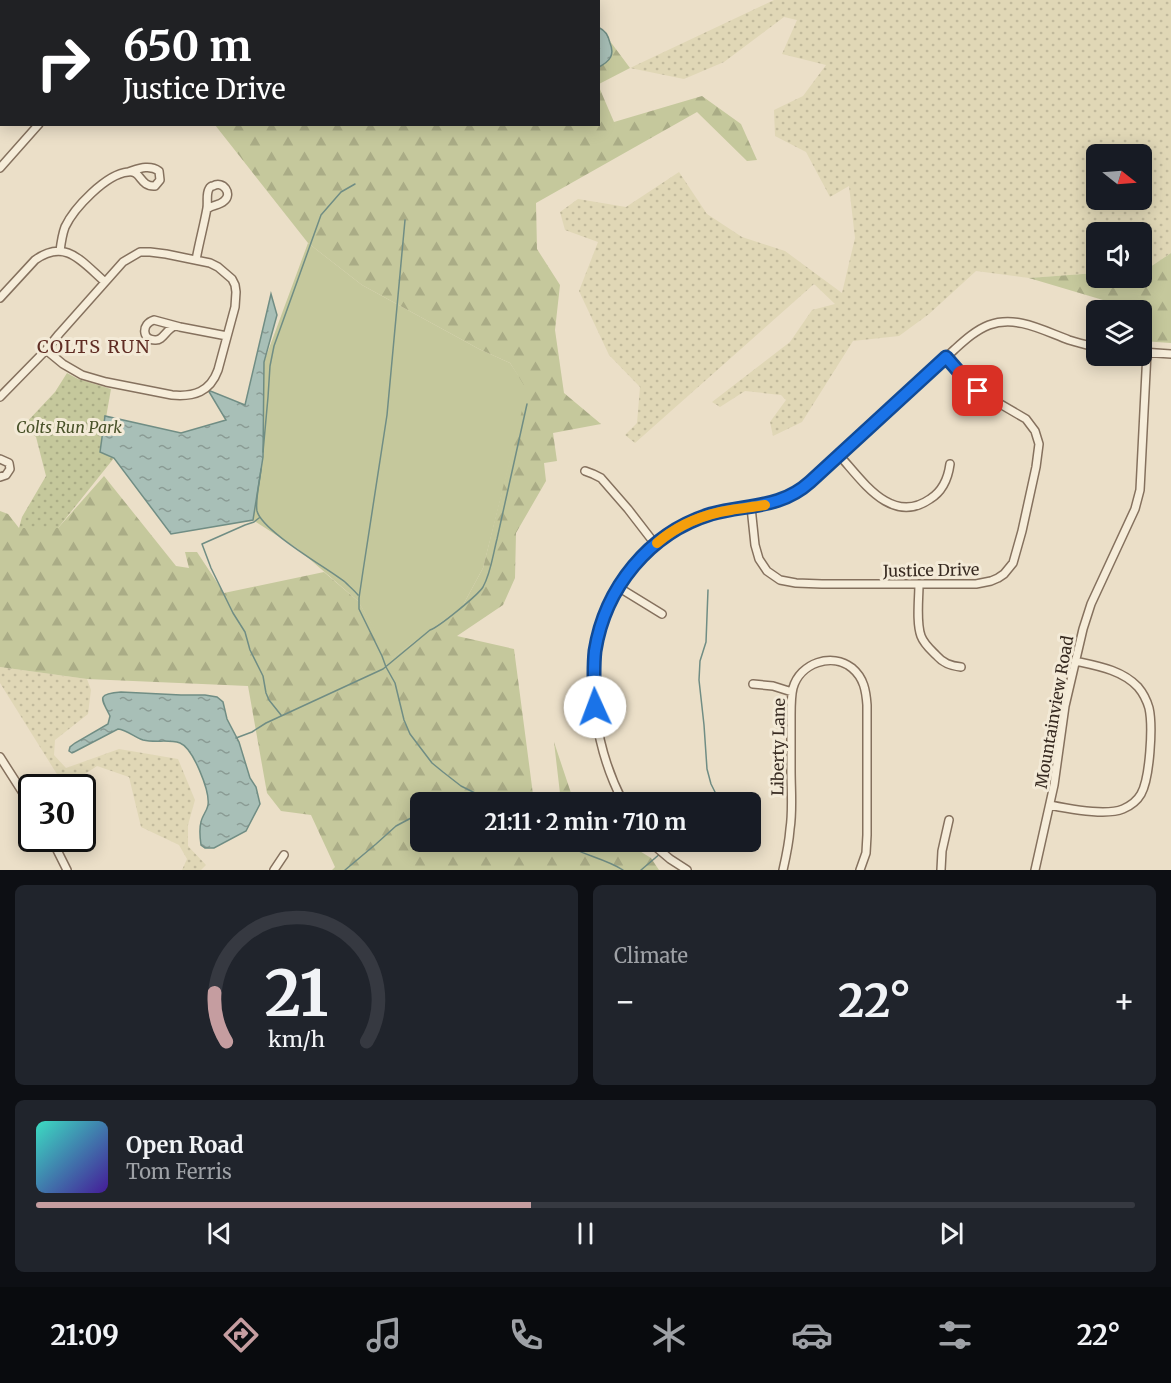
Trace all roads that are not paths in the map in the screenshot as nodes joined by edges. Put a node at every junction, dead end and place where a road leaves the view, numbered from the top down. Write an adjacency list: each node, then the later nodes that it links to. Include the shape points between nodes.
1 (37, 126): 2 (street)
2 (0, 168)
3 (128, 172): 5 (street, via 102,184 78,208 65,227)
4 (207, 209): 6 (street)
5 (60, 251): 7 (street, via 76,256); 8 (street, via 35,260)
6 (196, 260): 7 (street, via 140,252 123,262); 10 (street, via 218,267 235,285 236,300)
7 (105, 282): 12 (street)
8 (0, 297)
9 (175, 326): 10 (street)
10 (227, 336): 12 (street, via 212,383 203,391 185,396 90,378)
11 (1086, 345): 15 (street, via 1008,322 979,330)
12 (46, 350): 17 (street)
13 (1152, 353): 14 (street)
14 (1171, 354)
15 (946, 357): 18 (street); 25 (street, Justice Drive, via 978,391 1026,419 1039,444 1018,548 1004,574 984,583)
16 (1144, 366): 28 (street, Mountainview Road, via 1140,490 1091,604)
17 (0, 397)
18 (839, 455): 20 (street, via 878,497 906,507 920,505 937,494 945,484); 23 (street, via 795,494)
19 (0, 459): 22 (street, via 9,463 10,469)
20 (950, 464)
21 (585, 471): 24 (street, via 601,478)
22 (0, 477)
23 (751, 507): 24 (street, via 700,518); 25 (street, Justice Drive, via 759,559 780,580)
24 (655, 544): 26 (street)
25 (919, 584): 29 (street, via 919,626 923,639 944,663)
26 (618, 587): 27 (street); 34 (street, via 599,634 594,689 602,745)
27 (662, 614)
28 (1076, 661): 35 (street, Mountainview Road); 35 (street, via 1115,672 1142,692 1150,719 1146,780 1137,800 1120,810 1084,811)
29 (961, 667)
30 (753, 684): 31 (street)
31 (792, 692): 43 (street, Liberty Lane, via 791,821); 44 (street, Liberty Lane, via 801,672 822,661 846,664 862,681 867,705 867,835)
32 (0, 757): 33 (street)
33 (18, 785)
34 (618, 792)
35 (1050, 805): 46 (street, Mountainview Road)
36 (949, 820): 45 (street)
37 (58, 852): 40 (street)
38 (662, 852): 42 (street)
39 (284, 855): 41 (street)
40 (67, 870)
41 (274, 870)
42 (687, 870)
43 (783, 870)
44 (860, 870)
45 (941, 870)
46 (1035, 870)

